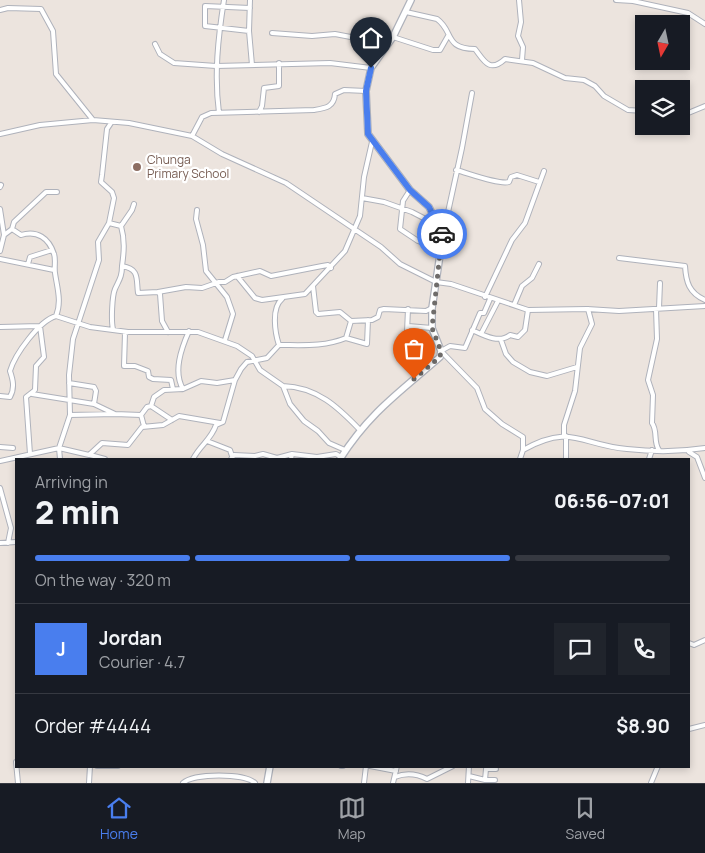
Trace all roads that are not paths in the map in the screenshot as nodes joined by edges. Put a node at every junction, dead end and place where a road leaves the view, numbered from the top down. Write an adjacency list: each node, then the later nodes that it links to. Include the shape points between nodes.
1 (224, 0): 6 (street)
2 (250, 0): 7 (street)
3 (411, 0): 9 (street)
4 (519, 0): 18 (street, via 522,22 518,36 523,47)
5 (616, 0): 10 (street, via 688,13)
6 (223, 6): 7 (street); 11 (street); 11 (street, via 205,6 205,26)
7 (250, 8): 12 (street)
8 (0, 10): 30 (street, via 41,9 53,32 56,74)
9 (406, 12): 14 (street, via 441,22); 15 (street)
10 (705, 24)
11 (221, 29): 12 (street); 21 (street)
12 (249, 31): 20 (street)
13 (272, 33): 17 (street, via 335,34)
14 (448, 36): 15 (street, via 440,50); 18 (street, via 464,49 475,49 483,61 494,65 505,59)
15 (393, 37): 17 (street)
16 (155, 44): 21 (street, via 160,54 174,63)
17 (387, 44): 22 (street)
18 (522, 60): 26 (street, via 565,78 584,80 604,96 628,110)
19 (279, 63): 20 (street); 22 (street, via 330,63); 27 (street, via 279,86 264,88)
20 (252, 65): 21 (street)
21 (216, 66): 28 (street)
22 (371, 68): 23 (street)
23 (366, 91): 27 (street, via 340,90 327,108); 34 (street, via 368,134)
24 (472, 93): 35 (street)
25 (704, 108): 29 (street)
26 (635, 110)
27 (259, 112): 28 (street)
28 (218, 113): 33 (street, via 204,115)
29 (690, 113)
30 (93, 120): 31 (street); 32 (street, via 40,125)
31 (112, 123): 33 (street, via 129,123); 45 (street, via 107,128 102,175 102,182 114,198)
32 (0, 134)
33 (192, 136): 49 (street, via 222,154 286,183)
34 (372, 142): 38 (street); 40 (street)
35 (456, 170): 37 (street, via 499,183 509,182 517,175); 51 (street)
36 (544, 172): 37 (street)
37 (539, 182): 68 (street, via 525,223 512,240)
38 (410, 190): 43 (street); 47 (street, via 429,207)
39 (57, 192): 48 (street, via 46,192 14,222)
40 (362, 198): 43 (street); 49 (street, via 360,216)
41 (134, 204): 46 (street)
42 (0, 209): 50 (street)
43 (402, 209): 47 (street); 53 (street, via 400,228 404,233)
44 (197, 210): 65 (street, via 207,273)
45 (109, 223): 46 (street); 83 (street, via 98,242 99,260)
46 (121, 226): 59 (street, via 125,243)
47 (439, 226): 51 (street)
48 (12, 229): 50 (street); 52 (street, via 21,234 37,233)
49 (354, 229): 60 (street, via 345,251); 63 (street, via 400,264)
50 (4, 235): 54 (street)
51 (443, 235): 53 (street)
52 (52, 250): 57 (street, via 30,258); 61 (street)
53 (442, 250): 63 (street)
54 (0, 251)
55 (619, 258): 71 (street, via 685,266 689,286)
56 (0, 260): 57 (street)
57 (28, 264): 61 (street)
58 (539, 264): 73 (street, via 518,294)
59 (122, 266): 67 (street, via 133,269 138,276 138,293); 88 (street, via 122,278 115,289 110,315)
60 (331, 268): 62 (street, via 322,266 272,276 260,271); 66 (street)
61 (54, 270): 80 (street, via 59,303)
62 (237, 276): 65 (street); 69 (street, via 255,298)
63 (436, 282): 68 (street); 75 (street)
64 (660, 283): 76 (street)
65 (216, 284): 67 (street); 96 (street, via 227,297 233,314)
66 (313, 286): 69 (street, via 305,294); 82 (street, via 318,314 340,312)
67 (158, 292): 91 (street, via 162,321)
68 (485, 297): 70 (street)
69 (282, 299): 98 (street, via 276,307 275,329)
70 (490, 299): 72 (street); 89 (street)
71 (705, 300)
72 (498, 301): 73 (street); 93 (street)
73 (514, 306): 79 (street)
74 (705, 306): 76 (street)
75 (432, 308): 77 (street, via 426,311); 87 (street)
76 (657, 308): 78 (street); 128 (street, via 657,338 648,380 653,394 652,423 656,427)
77 (408, 309): 81 (street, via 380,310 378,317); 85 (street)
78 (588, 309): 79 (street); 101 (street, via 592,324 580,348)
79 (528, 310): 97 (street, via 522,333 518,337 510,335)
80 (56, 316): 83 (street); 84 (street, via 43,321)
81 (368, 320): 82 (street); 95 (street, via 367,344)
82 (351, 321): 95 (street)
83 (79, 324): 88 (street); 103 (street, via 72,339)
84 (40, 326): 86 (street); 107 (street, via 44,357 36,366); 108 (street, via 12,363 10,371 14,380 11,394 8,398)
85 (408, 326): 87 (street); 94 (street)
86 (0, 327)
87 (432, 328): 99 (street)
88 (113, 329): 90 (street)
89 (472, 330): 93 (street); 99 (street, via 465,348 450,346)
90 (128, 332): 91 (street); 105 (street, via 125,333 124,366 135,366 148,372 153,379 171,380)
91 (168, 332): 92 (street)
92 (189, 332): 96 (street); 106 (street, via 178,370 178,380)
93 (481, 334): 97 (street)
94 (404, 335)
95 (346, 338): 98 (street, via 330,344 302,347)
96 (225, 340): 100 (street, via 247,352)
97 (501, 340): 101 (street, via 513,362 530,372 548,376)
98 (279, 345): 100 (street, via 267,358)
99 (441, 351): 118 (street, via 440,357 396,393); 126 (street, via 478,388 485,409 523,436)
100 (254, 362): 102 (street, via 247,362); 104 (street)
101 (577, 368): 119 (street)
102 (235, 380): 106 (street, via 201,381); 116 (street)
103 (69, 383): 109 (street); 110 (street, via 94,388)
104 (284, 386): 118 (street, via 316,393); 125 (street, via 290,404 304,421 329,443)
105 (173, 388): 106 (street); 111 (street, via 157,395)
106 (183, 389)
107 (32, 394): 109 (street); 130 (street, via 26,397)
108 (0, 396)
109 (68, 399): 110 (street); 113 (street)
110 (94, 404): 112 (street)
111 (151, 406): 114 (street); 115 (street)
112 (115, 414): 113 (street); 114 (street)
113 (70, 415): 123 (street)
114 (141, 415): 117 (street)
115 (172, 420): 116 (street, via 184,416); 117 (street, via 163,425)
116 (220, 424): 120 (street, via 216,425)
117 (144, 426): 131 (street, via 128,445 102,443)
118 (360, 430): 125 (street)
119 (565, 436): 126 (street, via 537,442); 127 (street, via 582,437 627,449); 140 (street)
120 (207, 442): 133 (street, via 230,450); 137 (street)
121 (0, 447): 122 (street)
122 (13, 448)
123 (59, 448): 130 (street); 131 (street); 135 (street)
124 (705, 448): 129 (street)
125 (345, 450): 138 (street)
126 (523, 450): 139 (street)
127 (652, 450): 128 (street); 141 (street)
128 (659, 450): 129 (street)
129 (689, 452): 143 (street, via 697,457)
130 (30, 454): 142 (street)
131 (89, 455): 136 (street)
132 (292, 456): 134 (street, via 277,458 263,454); 138 (street, via 336,454)
133 (232, 457): 134 (street)
134 (255, 457)
135 (60, 458)
136 (101, 458)
137 (194, 458)
138 (341, 458)
139 (520, 458)
140 (566, 458)
141 (649, 458)
142 (0, 460)
143 (705, 478)
144 (0, 488): 146 (street, via 11,528)
145 (15, 542): 146 (street)
146 (8, 543): 147 (street)
147 (0, 544)
148 (705, 640): 149 (street)
149 (690, 643)
150 (705, 725): 151 (street)
151 (690, 730)
152 (17, 768): 165 (street)
153 (90, 768): 166 (street)
154 (270, 768): 169 (street)
155 (366, 768): 170 (street)
156 (449, 768): 162 (street, via 426,780 417,775 400,774)
157 (469, 768): 161 (street)
158 (657, 768): 173 (street)
159 (397, 769): 162 (street)
160 (496, 769): 163 (street, via 486,769)
161 (469, 776): 163 (street); 172 (street)
162 (395, 777): 171 (street)
163 (485, 780): 164 (street)
164 (495, 780)
165 (18, 783)
166 (89, 783)
167 (183, 783): 168 (street, via 197,777 232,776 248,778)
168 (255, 783)
169 (267, 783)
170 (364, 783)
171 (393, 783)
172 (468, 783)
173 (651, 783)

